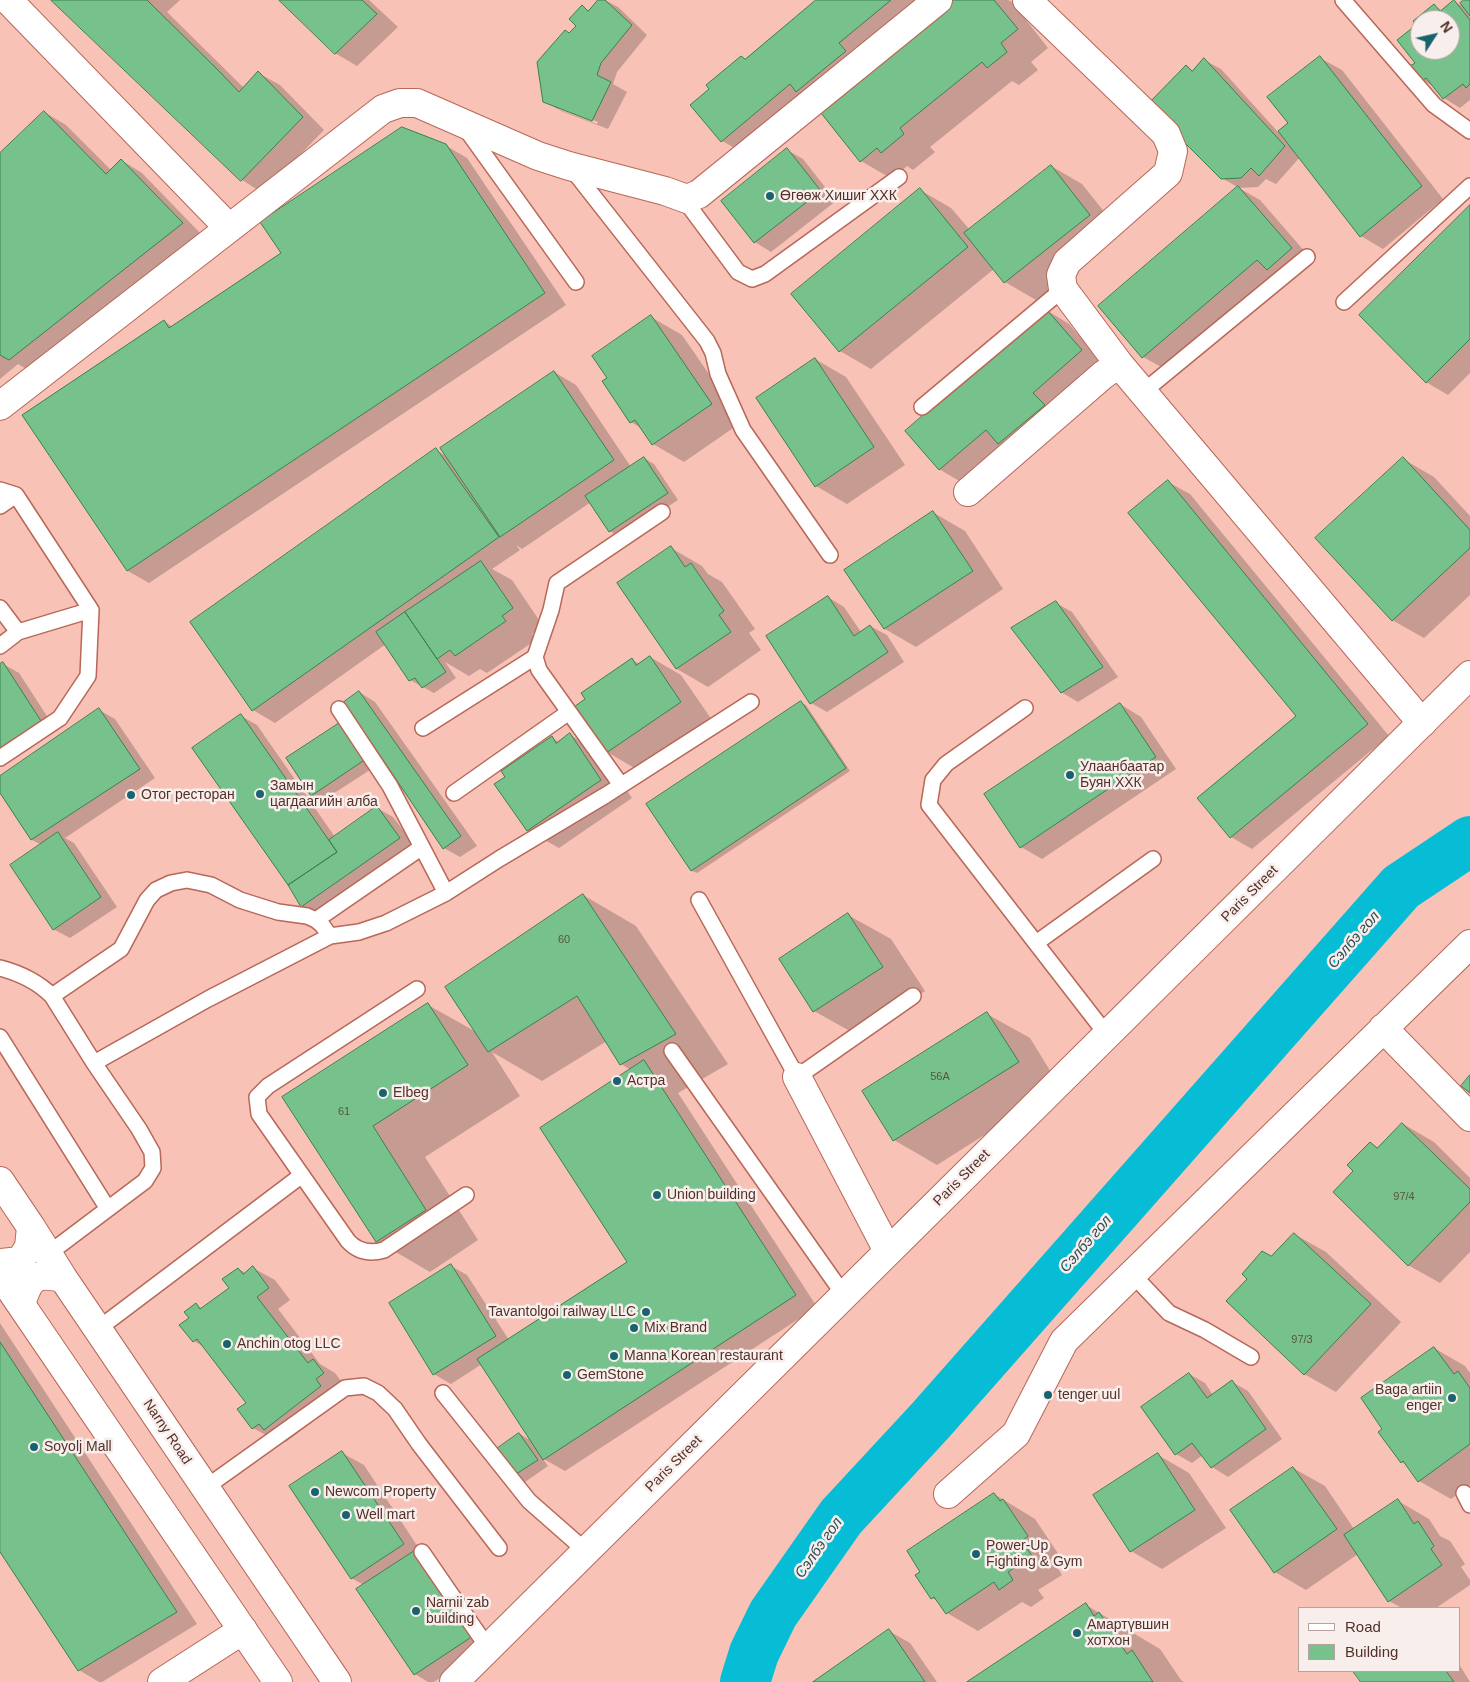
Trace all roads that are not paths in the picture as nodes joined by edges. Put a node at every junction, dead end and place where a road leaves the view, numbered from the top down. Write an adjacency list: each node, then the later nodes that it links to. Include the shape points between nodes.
1 (8, 0): 11 (street)
2 (938, 0): 10 (street, via 699,194)
3 (1027, 0): 14 (street, via 1166,134 1172,151 1168,173 1067,262 1061,275)
4 (1343, 0): 6 (lane, via 1434,105)
5 (462, 124): 7 (street); 11 (street, via 417,103 400,102 383,109); 13 (lane)
6 (1470, 131)
7 (569, 166): 10 (street, via 665,190); 25 (lane, via 707,341 743,430)
8 (900, 177): 10 (lane, via 765,274 752,279 738,272)
9 (1470, 186): 15 (lane)
10 (683, 198)
11 (229, 228): 18 (street)
12 (1307, 257): 17 (lane)
13 (576, 282)
14 (1063, 289): 16 (street); 19 (lane)
15 (1344, 302)
16 (1119, 364): 17 (street); 21 (street)
17 (1143, 392): 36 (street)
18 (0, 406)
19 (922, 407)
20 (0, 490): 22 (lane)
21 (968, 492)
22 (16, 495): 23 (lane); 27 (lane)
23 (0, 506)
24 (662, 512): 30 (lane, via 557,583)
25 (830, 555)
26 (0, 608): 28 (lane)
27 (91, 610): 28 (lane); 38 (lane, via 88,676 60,718)
28 (18, 632): 29 (lane)
29 (0, 646)
30 (535, 656): 35 (lane, via 539,670); 37 (lane)
31 (1470, 675): 36 (street, Paris Street)
32 (751, 702): 39 (lane)
33 (1025, 708): 47 (lane, via 946,764 933,780 929,804)
34 (339, 709): 41 (lane, via 390,786)
35 (569, 712): 39 (lane); 40 (lane)
36 (1422, 723): 54 (street, Paris Street)
37 (423, 728)
38 (0, 758)
39 (622, 785): 43 (lane)
40 (454, 793)
41 (422, 847): 43 (lane); 45 (lane)
42 (1153, 859): 47 (lane)
43 (446, 893): 46 (lane, via 386,923 359,932)
44 (699, 900): 58 (lane)
45 (316, 920): 46 (lane); 51 (lane, via 250,903 210,885 187,880 170,883 156,890 147,900 121,949)
46 (330, 936): 57 (lane)
47 (1036, 943): 54 (lane)
48 (1470, 944): 53 (street)
49 (0, 968): 51 (lane, via 43,987)
50 (417, 989): 60 (lane, via 268,1086 257,1097 259,1114)
51 (52, 996): 57 (lane)
52 (913, 996): 58 (lane)
53 (1383, 1028): 59 (street); 69 (street)
54 (1107, 1035): 65 (street, Paris Street)
55 (0, 1037): 63 (lane)
56 (672, 1051): 71 (lane)
57 (94, 1063): 63 (lane, via 152,1152 153,1168 145,1181)
58 (797, 1077): 65 (street)
59 (1470, 1117)
60 (302, 1175): 62 (lane, via 348,1240 358,1249 371,1252 384,1250); 73 (lane)
61 (0, 1181): 64 (street, Narny Road)
62 (466, 1195)
63 (108, 1209): 66 (lane)
64 (31, 1227): 66 (street, Narny Road); 67 (street, via 29,1246 20,1261)
65 (888, 1251): 71 (street, Paris Street)
66 (48, 1254): 70 (street, Narny Road)
67 (0, 1264)
68 (0, 1274): 72 (street)
69 (1133, 1275): 74 (lane, via 1169,1313); 77 (street, via 1064,1342 1016,1434)
70 (63, 1278): 72 (street, via 45,1274 33,1279); 73 (street, Narny Road)
71 (844, 1295): 80 (street, Paris Street)
72 (20, 1304): 81 (street)
73 (98, 1329): 76 (street, Narny Road)
74 (1251, 1357)
75 (443, 1393): 80 (lane, via 529,1501)
76 (205, 1488): 78 (lane, via 345,1388 364,1386 378,1393 395,1409); 85 (street, Narny Road)
77 (948, 1494)
78 (498, 1548)
79 (422, 1552): 82 (lane)
80 (586, 1552): 82 (street, Paris Street)
81 (243, 1630): 83 (street); 84 (street)
82 (488, 1648): 86 (street, Paris Street)
83 (162, 1682)
84 (278, 1682)
85 (338, 1682)
86 (454, 1682)

